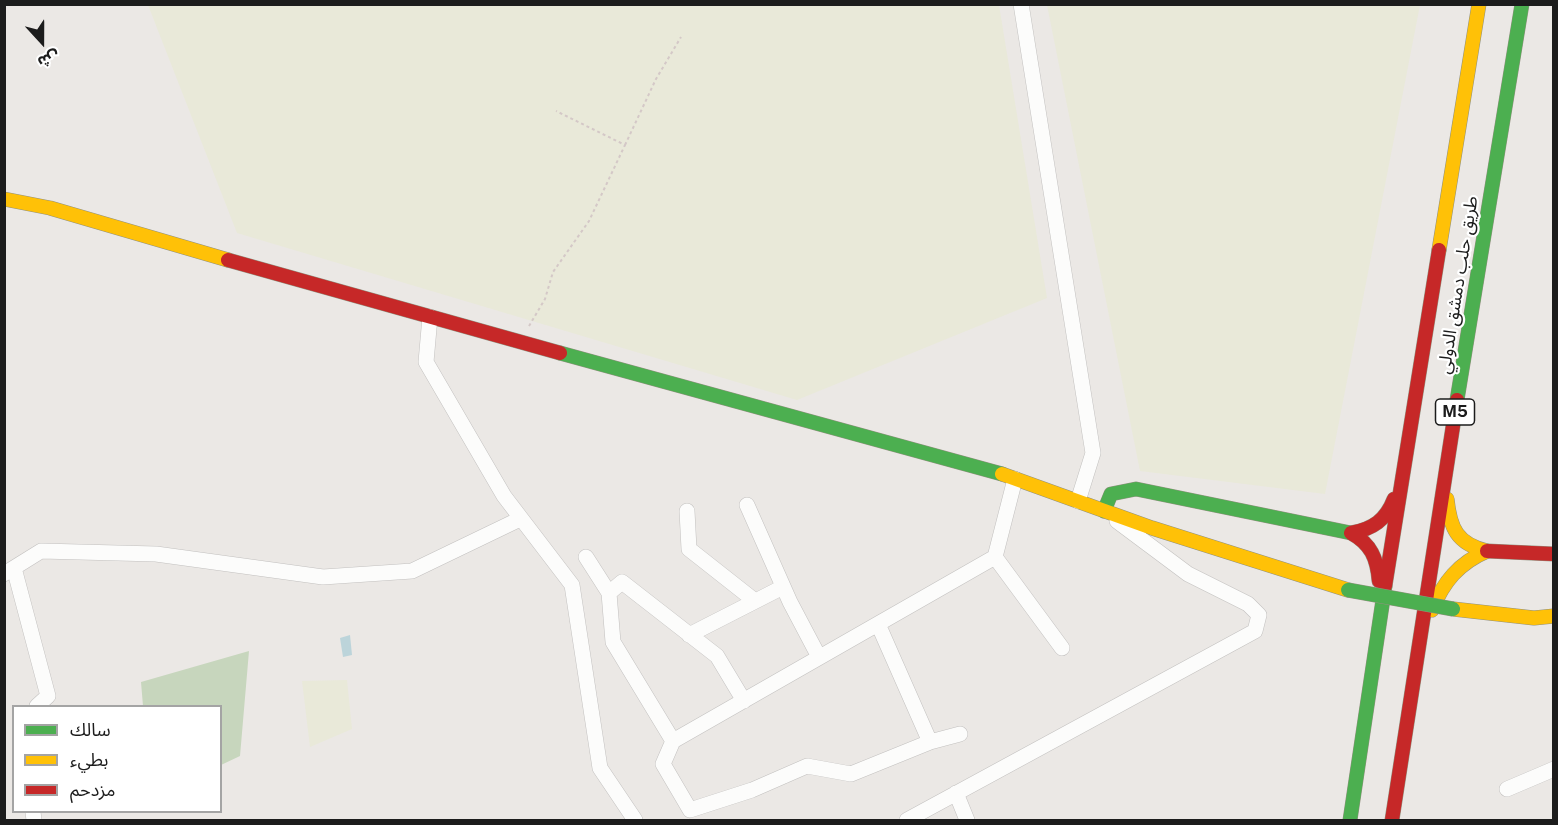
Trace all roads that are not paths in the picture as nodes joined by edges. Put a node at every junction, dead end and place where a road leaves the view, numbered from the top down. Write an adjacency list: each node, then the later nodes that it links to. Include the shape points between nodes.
1 (1021, 4): 9 (street, via 1093,453)
2 (1479, 4): 6 (main road, طريق حلب دمشق الدولي / M5)
3 (1522, 4): 7 (main road, طريق حلب دمشق الدولي / M5)
4 (4, 199): 5 (main road, via 50,208)
5 (430, 317): 8 (main road); 13 (street, via 426,362)
6 (1403, 466): 14 (main road, via 1390,510 1379,525); 24 (main road, طريق حلب دمشق الدولي / M5)
7 (1445, 473): 15 (main road, via 1452,531 1470,548); 28 (main road, طريق حلب دمشق الدولي / M5)
8 (1015, 478): 9 (main road); 18 (street)
9 (1078, 501): 12 (main road)
10 (747, 505): 20 (street)
11 (687, 511): 22 (street, via 689,549)
12 (1104, 511): 14 (main road, via 1111,494 1136,489); 23 (main road, bridge, via 1348,590 1453,609 1534,618); 37 (street, via 1188,574 1248,604 1259,615 1255,632)
13 (520, 519): 19 (street, via 412,571 323,577 156,554 41,551); 38 (street, via 572,585 600,768)
14 (1351, 533): 24 (main road, via 1372,548 1378,564)
15 (1487, 551): 16 (main road); 28 (main road, via 1468,558 1438,591)
16 (1554, 554)
17 (586, 557): 21 (street)
18 (995, 557): 25 (street); 27 (street)
19 (9, 571): 31 (street, via 48,696)
20 (783, 587): 22 (street); 29 (street)
21 (609, 593): 26 (street, via 622,582); 33 (street, via 613,642)
22 (755, 601): 26 (street)
23 (1554, 616)
24 (1380, 618): 41 (main road, طريق حلب دمشق الدولي / M5)
25 (878, 624): 29 (street); 34 (street)
26 (689, 635): 30 (street, via 717,656)
27 (1062, 648)
28 (1417, 654): 42 (main road, طريق حلب دمشق الدولي / M5)
29 (819, 657): 30 (street)
30 (744, 700): 33 (street)
31 (38, 705)
32 (960, 734): 34 (street)
33 (673, 741): 34 (street, via 663,765 690,810 752,790 807,766 851,774)
34 (930, 742)
35 (1554, 769): 36 (street)
36 (1507, 789)
37 (956, 794): 39 (street); 40 (street)
38 (635, 820)
39 (907, 820)
40 (967, 820)
41 (1350, 820)
42 (1392, 820)

